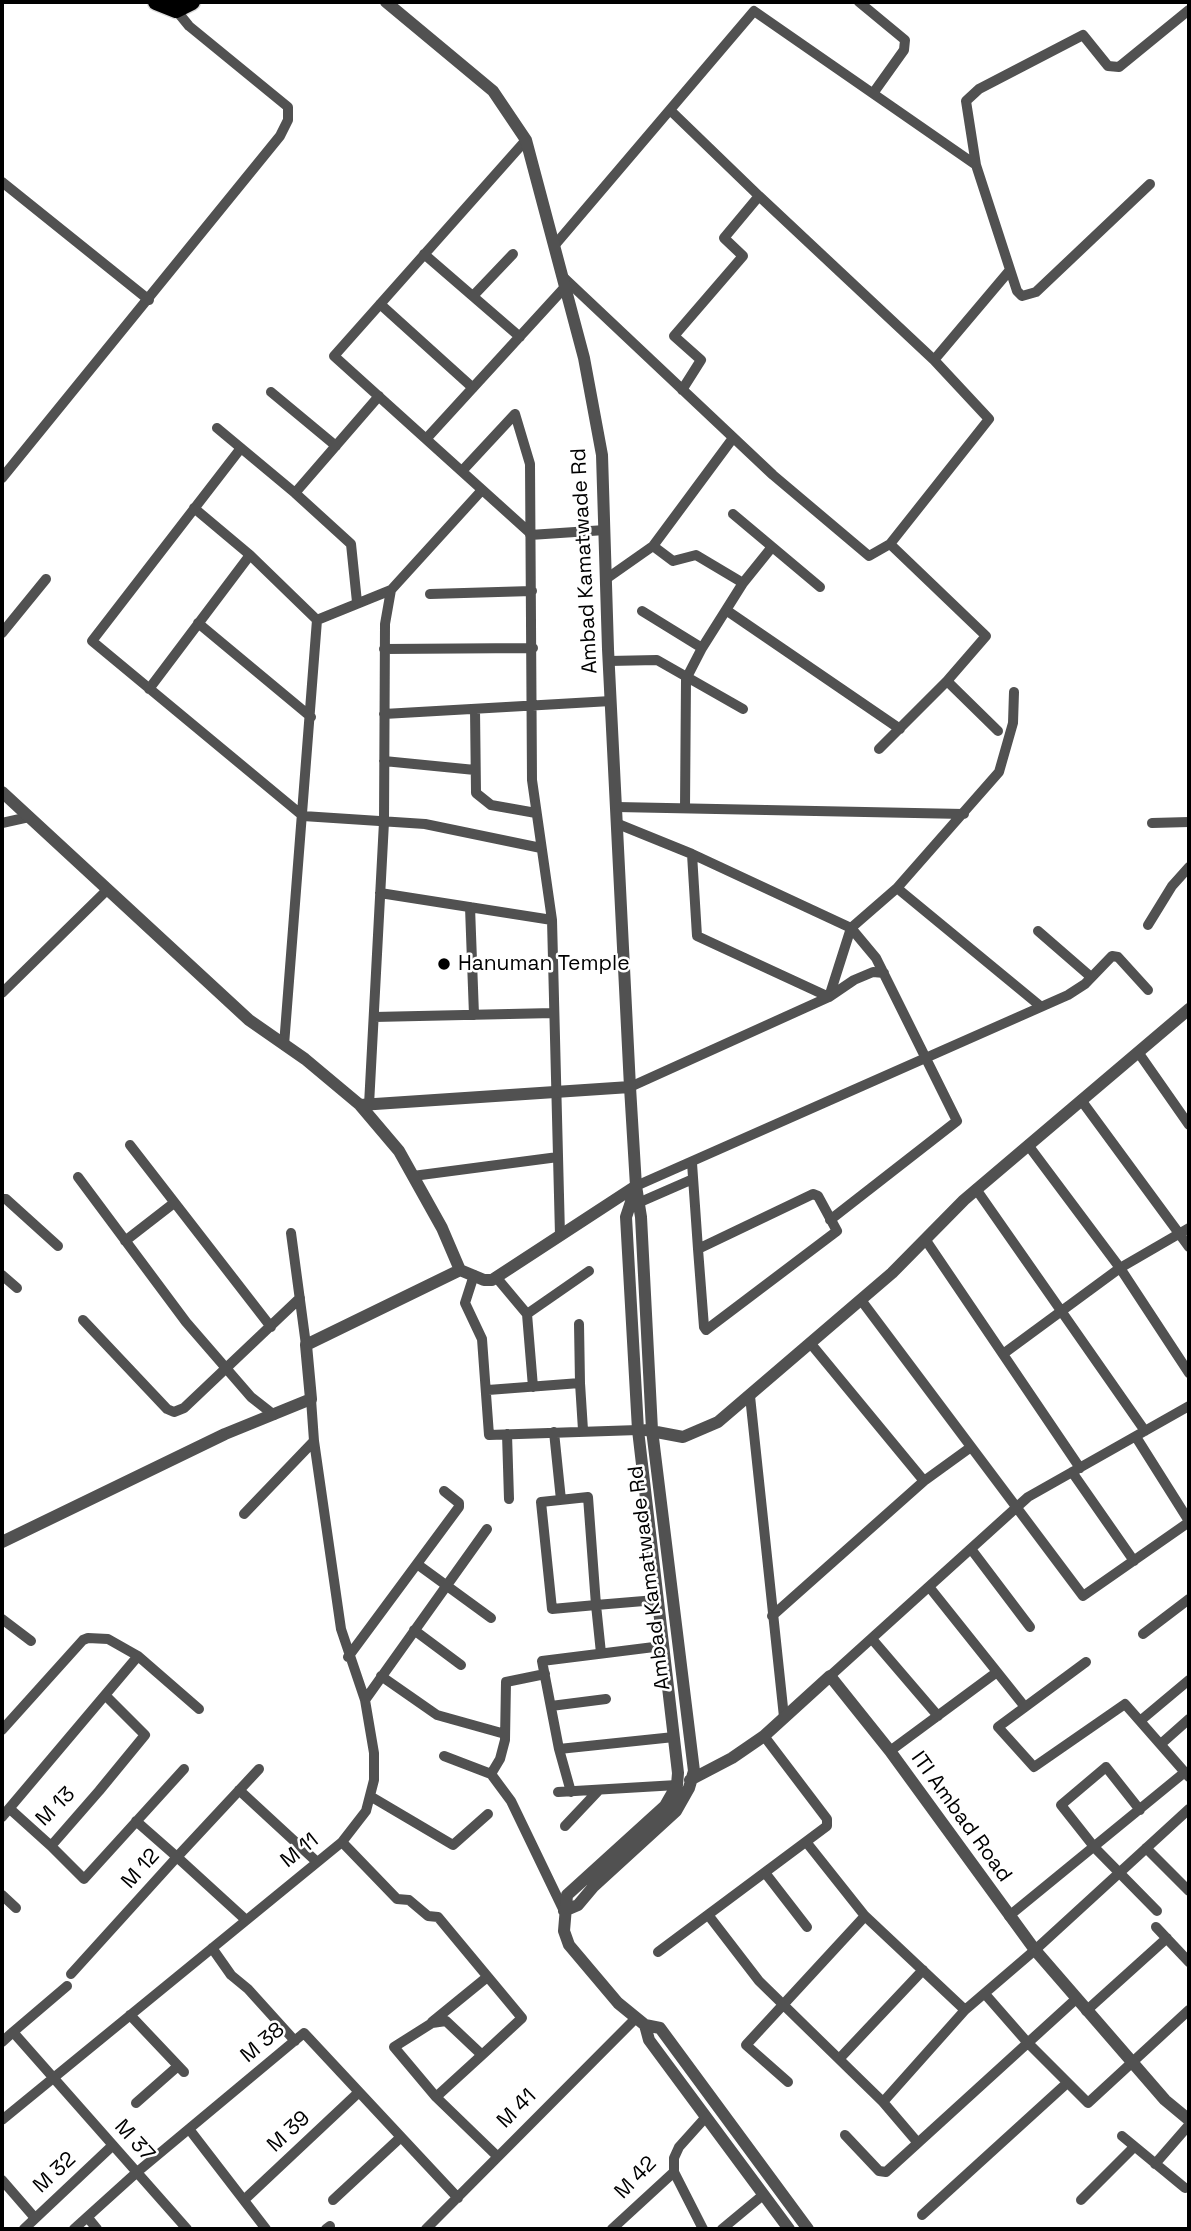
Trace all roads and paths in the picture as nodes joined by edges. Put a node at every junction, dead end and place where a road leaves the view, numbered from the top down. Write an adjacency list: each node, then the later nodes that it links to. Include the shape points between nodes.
1 (156, 2): 5 (main road)
2 (192, 2): 5 (main road)
3 (386, 2): 9 (street, Ambad Kamatwade Rd, via 493,91)
4 (859, 2): 7 (street, via 905,40 904,50)
5 (176, 10): 20 (street, via 189,26 288,107 288,120)
6 (1189, 10): 10 (street, via 1119,67 1108,66 1083,35 973,92 966,101)
7 (874, 92): 8 (street, via 754,11); 10 (street)
8 (670, 110): 13 (street); 14 (street)
9 (526, 140): 14 (street, Ambad Kamatwade Rd); 15 (street)
10 (976, 165): 17 (street)
11 (2, 182): 20 (street)
12 (1150, 184): 17 (street, via 1036,292 1022,296)
13 (759, 195): 23 (street); 25 (street, via 724,238 743,256 674,336 701,360)
14 (554, 246): 18 (street, Ambad Kamatwade Rd)
15 (424, 254): 19 (street); 21 (street)
16 (513, 254): 19 (street)
17 (1010, 271): 23 (street)
18 (564, 281): 22 (street); 25 (street); 39 (street, Ambad Kamatwade Rd, via 603,456)
19 (473, 296): 22 (street)
20 (149, 300): 34 (street)
21 (380, 304): 24 (street); 27 (street, via 334,356)
22 (520, 337): 24 (street)
23 (934, 360): 41 (street, via 989,419)
24 (473, 388): 30 (street)
25 (682, 390): 29 (street)
26 (271, 392): 31 (street)
27 (379, 396): 30 (street); 31 (street)
28 (217, 428): 32 (street)
29 (733, 438): 41 (street, via 869,556); 42 (street)
30 (426, 439): 33 (street)
31 (336, 446): 36 (street)
32 (241, 448): 36 (street); 37 (street)
33 (462, 471): 35 (street); 40 (street, via 515,414 530,464)
34 (2, 478)
35 (482, 489): 40 (street); 49 (street)
36 (295, 493): 52 (street, via 351,544)
37 (194, 508): 44 (street); 64 (street, via 92,641)
38 (733, 514): 43 (street)
39 (605, 530): 40 (street); 46 (street, Ambad Kamatwade Rd)
40 (530, 534): 50 (street)
41 (890, 544): 63 (street, via 986,636)
42 (653, 546): 46 (street); 47 (street, via 673,561 696,555)
43 (772, 547): 47 (street); 48 (street)
44 (250, 555): 55 (street); 56 (street)
45 (46, 579): 57 (street)
46 (606, 579): 61 (street, Ambad Kamatwade Rd)
47 (743, 583): 53 (street)
48 (820, 587)
49 (391, 590): 52 (street); 60 (street)
50 (531, 590): 51 (street); 58 (street)
51 (430, 594)
52 (356, 602): 55 (street)
53 (726, 610): 59 (street); 72 (street)
54 (642, 611): 59 (street)
55 (317, 620): 71 (street)
56 (198, 624): 64 (street); 71 (street)
57 (2, 633)
58 (533, 648): 60 (street); 67 (street)
59 (702, 648): 62 (street)
60 (384, 649): 70 (street)
61 (609, 661): 62 (street, via 657,660); 66 (street, Ambad Kamatwade Rd)
62 (687, 679): 69 (street); 79 (street)
63 (947, 681): 72 (street); 73 (street)
64 (149, 688): 82 (street)
65 (1014, 692): 81 (street, via 1013,723 999,772)
66 (611, 701): 67 (street); 78 (street, Ambad Kamatwade Rd)
67 (530, 705): 68 (street); 80 (street)
68 (475, 709): 70 (street); 76 (street)
69 (743, 709)
70 (384, 714): 75 (street)
71 (311, 717): 82 (street)
72 (900, 729): 74 (street)
73 (998, 731)
74 (879, 748)
75 (384, 761): 76 (street); 84 (street)
76 (475, 770): 80 (street, via 476,793 484,801)
77 (2, 792): 83 (street)
78 (617, 807): 79 (street); 88 (street, Ambad Kamatwade Rd)
79 (685, 808): 81 (street)
80 (536, 813): 89 (street)
81 (964, 814): 92 (street)
82 (303, 816): 84 (street); 110 (street)
83 (29, 817): 86 (street); 93 (street)
84 (384, 821): 89 (street, via 425,824); 94 (street)
85 (1189, 822): 87 (street)
86 (2, 823)
87 (1152, 823)
88 (618, 824): 90 (street); 113 (street, Ambad Kamatwade Rd)
89 (541, 848): 96 (street)
90 (692, 854): 98 (street); 104 (street, via 697,936)
91 (1189, 867): 97 (street)
92 (897, 888): 98 (street); 105 (street)
93 (106, 891): 103 (street); 110 (street, via 249,1020)
94 (380, 893): 95 (street); 109 (street)
95 (470, 907): 96 (street); 108 (street)
96 (552, 920): 107 (street)
97 (1148, 925)
98 (852, 929): 100 (street); 104 (street)
99 (1038, 931): 101 (street)
100 (884, 973): 104 (street, via 863,975); 112 (street)
101 (1091, 978): 102 (street, via 1115,956); 105 (street, via 1068,995)
102 (1148, 989)
103 (2, 993)
104 (829, 997): 113 (street)
105 (1040, 1005): 112 (street)
106 (1189, 1009): 111 (street)
107 (554, 1013): 108 (street); 114 (street)
108 (474, 1015): 109 (street)
109 (374, 1017): 116 (street)
110 (284, 1045): 116 (street)
111 (1138, 1052): 115 (street); 117 (street)
112 (928, 1059): 121 (street); 130 (street, via 957,1121)
113 (630, 1087): 114 (street); 125 (street, Ambad Kamatwade Rd)
114 (556, 1092): 116 (street); 120 (street)
115 (1082, 1100): 119 (street); 131 (street)
116 (364, 1105): 122 (street)
117 (1189, 1125)
118 (130, 1145): 128 (street)
119 (1028, 1145): 126 (street); 139 (street)
120 (558, 1157): 122 (street); 133 (street)
121 (692, 1163): 124 (street); 125 (street)
122 (413, 1176): 140 (street)
123 (78, 1177): 135 (street)
124 (693, 1179): 129 (street); 138 (street)
125 (636, 1186): 129 (street, Ambad Kamatwade Rd); 133 (street); 166 (street, Ambad Kamatwade Rd, via 626,1217)
126 (976, 1189): 134 (street); 148 (street)
127 (2, 1199): 136 (street)
128 (174, 1202): 135 (street); 152 (street)
129 (638, 1203): 167 (street, Ambad Kamatwade Rd)
130 (830, 1220)
131 (1185, 1231): 137 (street); 139 (street)
132 (291, 1233): 146 (street)
133 (560, 1236): 144 (street)
134 (925, 1239): 147 (street); 155 (street)
135 (125, 1241): 156 (street)
136 (58, 1246)
137 (1189, 1247)
138 (698, 1248): 138 (street, via 706,1330 837,1231 813,1194)
139 (1120, 1268): 148 (street); 157 (street)
140 (460, 1270): 143 (street); 154 (street)
141 (589, 1271): 149 (street)
142 (2, 1275): 145 (street)
143 (474, 1275): 144 (street, via 484,1280); 160 (street, via 466,1307 482,1339)
144 (496, 1277): 149 (street)
145 (17, 1288)
146 (300, 1298): 152 (street); 154 (street)
147 (861, 1300): 153 (street); 172 (street)
148 (1061, 1313): 155 (street); 170 (street)
149 (527, 1314): 159 (street)
150 (83, 1320): 156 (street, via 171,1411 184,1408)
151 (579, 1324): 158 (street)
152 (271, 1327): 156 (street)
153 (811, 1344): 161 (street); 174 (street)
154 (306, 1345): 162 (street)
155 (1003, 1354): 173 (street)
156 (227, 1369): 164 (street)
157 (1189, 1373)
158 (580, 1383): 159 (street); 165 (street)
159 (533, 1387): 160 (street)
160 (488, 1390): 169 (street, via 489,1435)
161 (750, 1396): 167 (street, via 718,1422 683,1437); 191 (street)
162 (311, 1399): 164 (street); 171 (street, M 11)
163 (1189, 1406): 170 (street)
164 (274, 1415): 182 (street, via 225,1434)
165 (583, 1430): 166 (street); 168 (street)
166 (638, 1430): 167 (street); 189 (street, Ambad Kamatwade Rd)
167 (652, 1430): 232 (street, Ambad Kamatwade Rd)
168 (554, 1432): 169 (street); 177 (street)
169 (507, 1434): 176 (street)
170 (1140, 1434): 173 (street); 180 (street)
171 (314, 1441): 179 (street); 202 (street, M 11)
172 (971, 1447): 174 (street); 178 (street)
173 (1076, 1470): 178 (street); 184 (street)
174 (924, 1481): 191 (street)
175 (444, 1491): 185 (street, via 460,1505)
176 (509, 1499)
177 (561, 1500): 190 (street, via 588,1497); 190 (street, via 541,1502 552,1609)
178 (1016, 1508): 183 (street); 184 (street, via 1083,1596)
179 (244, 1514)
180 (1189, 1522): 184 (street)
181 (487, 1529): 186 (street)
182 (2, 1542)
183 (971, 1549): 187 (street); 194 (street)
184 (1134, 1560)
185 (417, 1564): 186 (street); 202 (street)
186 (447, 1586): 192 (street); 195 (street)
187 (930, 1588): 197 (street); 205 (street)
188 (1189, 1599): 196 (street)
189 (656, 1600): 190 (street); 199 (street, Ambad Kamatwade Rd)
190 (596, 1605): 200 (street)
191 (772, 1616): 217 (street)
192 (491, 1618)
193 (2, 1619): 198 (street)
194 (1030, 1627)
195 (414, 1630): 204 (street); 207 (street)
196 (1143, 1634)
197 (872, 1639): 208 (street); 216 (street)
198 (31, 1641)
199 (662, 1646): 200 (street); 223 (street, Ambad Kamatwade Rd)
200 (601, 1653): 206 (street, via 542,1661)
201 (138, 1656): 210 (street); 215 (street); 220 (street, via 108,1639 88,1637)
202 (348, 1657): 212 (street, M 11)
203 (1086, 1662): 214 (street)
204 (461, 1665)
205 (997, 1672): 214 (street); 216 (street)
206 (545, 1674): 213 (street); 221 (street, via 506,1682)
207 (381, 1676): 212 (street); 221 (street, via 438,1715)
208 (830, 1676): 217 (street); 226 (street, ITI Ambad Road)
209 (1189, 1681): 219 (street)
210 (106, 1696): 241 (street); 247 (street, M 13, via 145,1735 51,1846)
211 (606, 1699): 213 (street)
212 (365, 1700): 238 (street, M 11, via 375,1765)
213 (551, 1706): 225 (street)
214 (1026, 1707): 219 (street, via 999,1727 1034,1767 1125,1704)
215 (199, 1709)
216 (938, 1716): 226 (street)
217 (784, 1717): 222 (street)
218 (1189, 1719): 224 (street)
219 (1140, 1721): 224 (street)
220 (2, 1730)
221 (505, 1734): 230 (street, via 500,1759)
222 (764, 1736): 232 (street); 248 (street, via 827,1819 824,1830)
223 (674, 1737): 225 (street); 233 (street, Ambad Kamatwade Rd)
224 (1162, 1743): 231 (street)
225 (559, 1749): 237 (street)
226 (890, 1751): 262 (street, ITI Ambad Road)
227 (444, 1756): 230 (street)
228 (184, 1769): 244 (street)
229 (259, 1769): 234 (street)
230 (491, 1774): 258 (street, via 511,1801)
231 (1187, 1774): 240 (street)
232 (693, 1779): 233 (street); 243 (street, via 684,1799)
233 (677, 1785): 235 (street); 243 (street)
234 (239, 1790): 251 (street); 252 (street)
235 (599, 1790): 237 (street); 245 (street)
236 (558, 1792): 237 (street)
237 (571, 1792)
238 (370, 1796): 242 (street, via 453,1845); 246 (street, M 11, via 366,1811)
239 (1189, 1809): 250 (street)
240 (1140, 1810): 249 (street); 249 (street, via 1106,1767 1061,1805)
241 (6, 1813): 247 (street, M 13)
242 (488, 1814)
243 (665, 1814): 258 (street, via 581,1879 567,1895)
244 (136, 1821): 247 (street, via 83,1879); 251 (street)
245 (565, 1826)
246 (342, 1842): 252 (street, M 11); 273 (street, via 397,1899 409,1900 428,1916 438,1917)
247 (48, 1843)
248 (807, 1843): 253 (street); 261 (street)
249 (1095, 1848): 254 (street); 262 (street)
250 (1146, 1848): 254 (street); 255 (street)
251 (177, 1857): 263 (street, M 12); 272 (street, M 12)
252 (317, 1862): 263 (street, M 11)
253 (766, 1874): 260 (street); 264 (street)
254 (1119, 1874): 259 (street); 268 (street)
255 (1189, 1891)
256 (2, 1895): 257 (street)
257 (16, 1908)
258 (564, 1911): 282 (street, via 569,1945)
259 (1157, 1911)
260 (709, 1916): 269 (street); 277 (street, via 759,1981)
261 (865, 1916): 271 (street); 277 (street)
262 (1009, 1916): 268 (street, ITI Ambad Road)
263 (246, 1920): 267 (street, M 11)
264 (807, 1927)
265 (1156, 1927): 266 (street)
266 (1167, 1938): 270 (street); 280 (street)
267 (212, 1948): 281 (street, M 11); 285 (street, via 231,1975)
268 (1035, 1951): 275 (street); 276 (street, ITI Ambad Road)
269 (658, 1952)
270 (1189, 1962)
271 (923, 1970): 278 (street); 289 (street)
272 (71, 1974)
273 (486, 1978): 283 (street); 288 (street, via 522,2018)
274 (67, 1986): 284 (street)
275 (985, 1994): 278 (street); 287 (street)
276 (1076, 1999): 280 (street, ITI Ambad Road); 287 (street)
277 (784, 2005): 289 (street); 292 (street, via 746,2045)
278 (965, 2010): 296 (street)
279 (1189, 2010): 290 (street)
280 (1086, 2011): 290 (street, ITI Ambad Road)
281 (130, 2015): 291 (street, M 11); 297 (street, via 181,2069)
282 (640, 2022): 298 (street); 309 (street, M 41); 333 (street, via 660,2028)
283 (432, 2023): 288 (street, via 446,2021); 295 (street, via 394,2047)
284 (13, 2032): 286 (street); 291 (street, M 37)
285 (295, 2041): 294 (street, M 38, via 304,2034); 302 (street, M 38)
286 (2, 2042)
287 (1027, 2042): 293 (street); 306 (street)
288 (482, 2055): 295 (street)
289 (841, 2058): 296 (street)
290 (1133, 2060): 293 (street, via 1088,2103); 300 (street, ITI Ambad Road, via 1165,2100)
291 (52, 2078): 299 (street, M 11); 307 (street, M 37)
292 (788, 2082)
293 (1066, 2084): 320 (street)
294 (359, 2092): 305 (street, M 38); 317 (street, M 39)
295 (436, 2097): 309 (street)
296 (883, 2102): 306 (street)
297 (136, 2103)
298 (705, 2118): 311 (street, M 42, via 678,2147); 315 (street)
299 (2, 2120)
300 (1189, 2120)
301 (1189, 2125): 310 (street)
302 (189, 2130): 312 (street, M 38); 317 (street)
303 (845, 2134): 306 (street, via 881,2173)
304 (1122, 2136): 308 (street)
305 (401, 2137): 316 (street, M 38); 318 (street)
306 (918, 2143)
307 (112, 2146): 312 (street, M 37); 321 (street, M 32)
308 (1134, 2147): 310 (street); 319 (street)
309 (497, 2156): 316 (street, M 41)
310 (1155, 2164): 314 (street)
311 (674, 2172): 329 (street, M 42); 330 (street)
312 (136, 2173): 322 (street, M 38); 326 (street, M 37)
313 (2, 2180): 321 (street)
314 (1185, 2188)
315 (763, 2195): 331 (street); 332 (street)
316 (458, 2198): 328 (street, M 41)
317 (244, 2200): 327 (street)
318 (333, 2200)
319 (1081, 2200)
320 (922, 2215)
321 (35, 2218): 323 (street, M 32)
322 (88, 2218): 324 (street, M 38); 325 (street)
323 (23, 2229)
324 (74, 2229)
325 (97, 2229)
326 (187, 2229)
327 (267, 2229)
328 (426, 2229)
329 (612, 2229)
330 (703, 2229)
331 (722, 2229)
332 (789, 2229)
333 (808, 2229)

